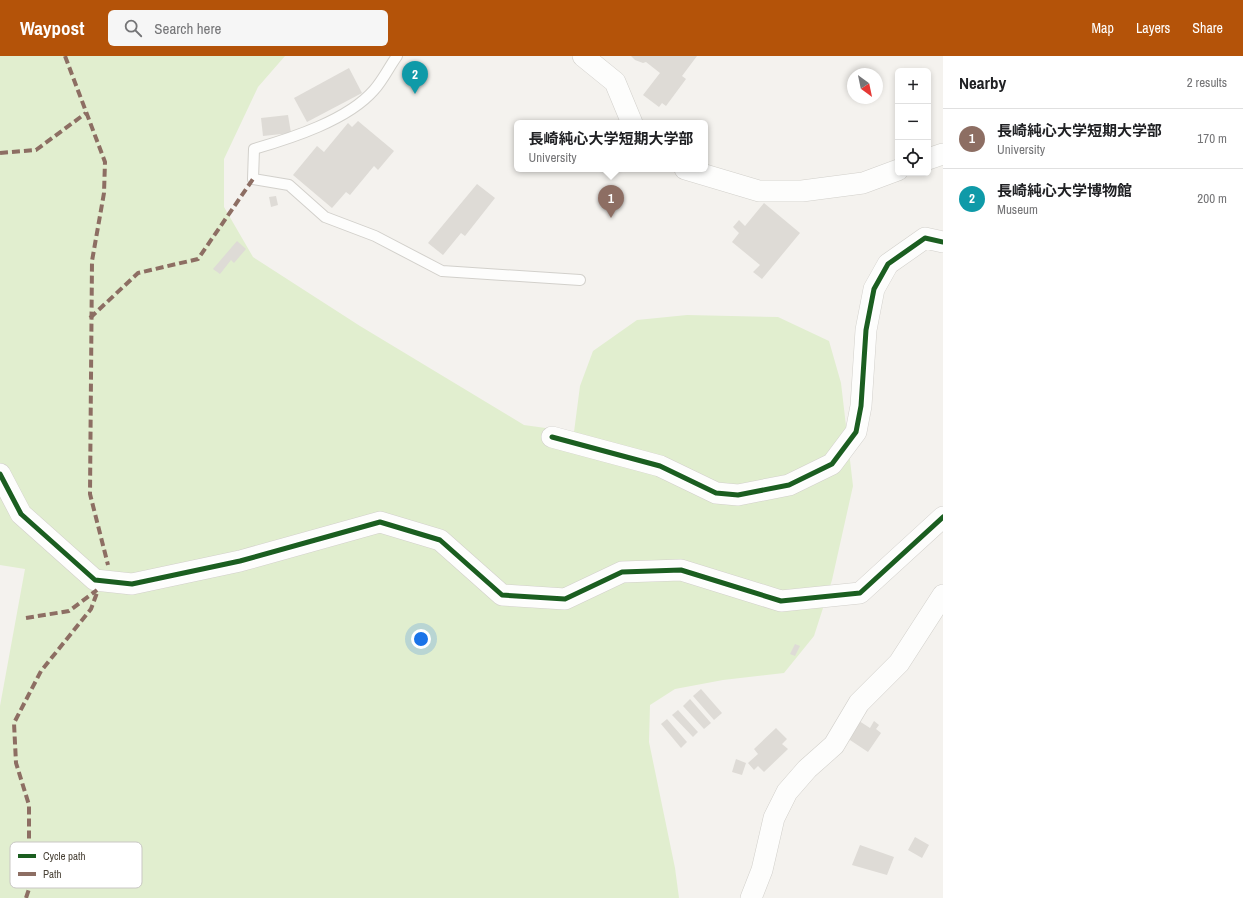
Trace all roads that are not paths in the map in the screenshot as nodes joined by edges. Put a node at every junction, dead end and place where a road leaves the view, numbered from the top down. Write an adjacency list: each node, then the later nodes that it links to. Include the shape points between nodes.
1 (396, 56): 9 (lane, via 374,90 351,109 299,136 254,149 253,179 289,185 325,217 375,236 442,271)
2 (582, 56): 3 (street, via 614,82)
3 (631, 120)
4 (943, 154): 5 (street)
5 (931, 158)
6 (895, 171): 7 (street, via 862,183 802,191 759,191)
7 (695, 172)
8 (943, 242): 10 (street, via 925,238 888,264 874,289 866,330 861,406 856,432 832,464 789,485 738,494 716,493 660,466)
9 (580, 280)
10 (552, 437)
11 (0, 474): 12 (street, via 21,514 95,580 132,584 240,561 380,522 440,540 502,595 565,598 622,572 681,570 781,601 860,592)
12 (943, 518)
13 (943, 595): 14 (street, via 899,663 859,703 834,745 787,792 774,818 762,870)
14 (751, 898)

